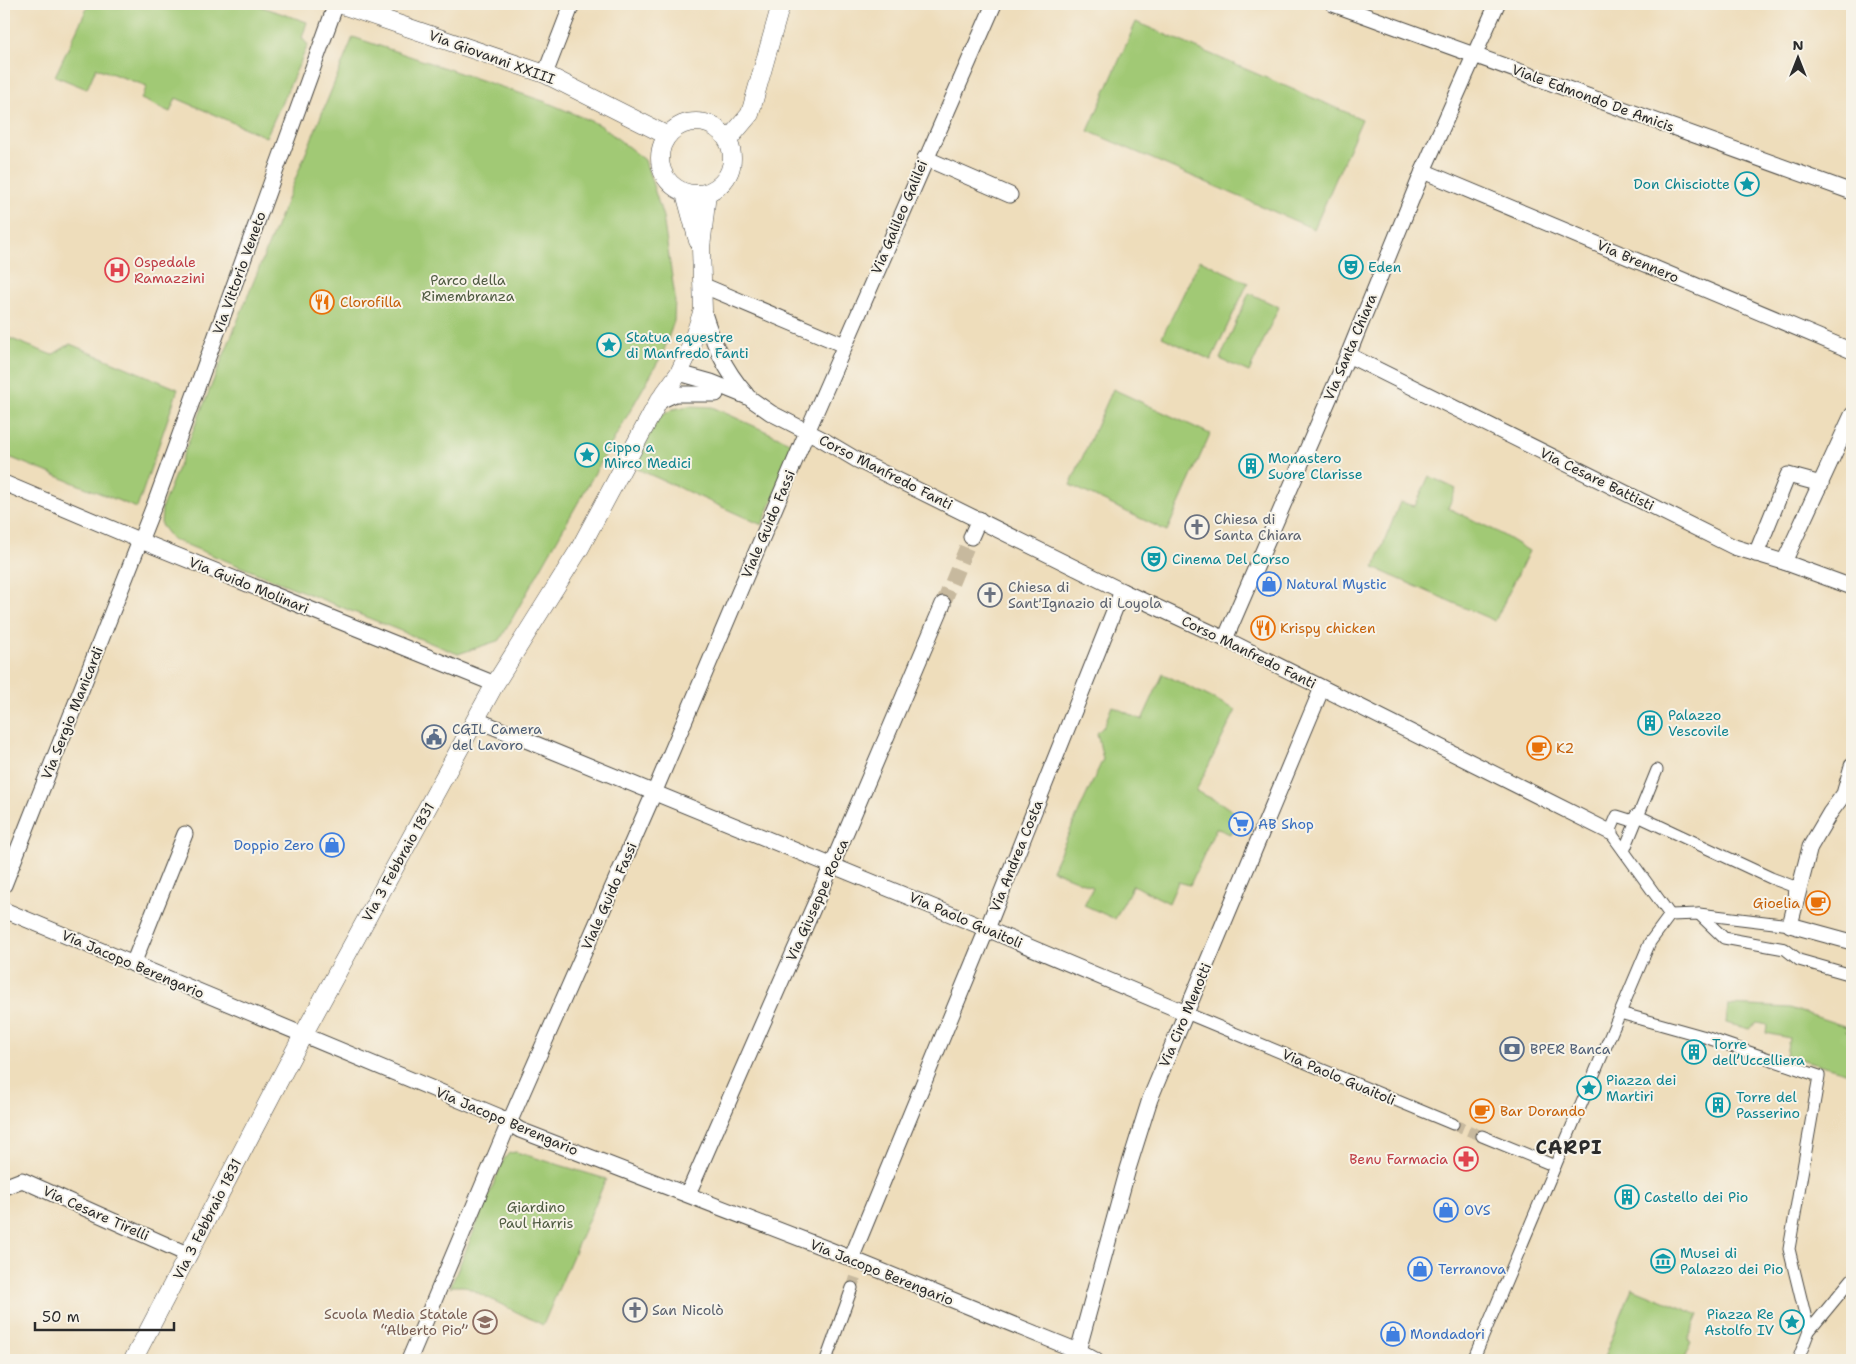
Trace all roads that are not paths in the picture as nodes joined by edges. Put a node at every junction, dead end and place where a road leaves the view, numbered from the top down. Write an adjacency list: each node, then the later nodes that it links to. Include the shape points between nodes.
1 (572, 4): 8 (street)
2 (781, 4): 10 (street, via 750,114)
3 (994, 4): 11 (street, Via Galileo Galilei)
4 (1333, 4): 7 (street, Viale Edmondo De Amicis)
5 (1497, 4): 7 (street, Via Santa Chiara)
6 (345, 5): 8 (street, Via Giovanni XXIII); 34 (street, Via Vittorio Veneto)
7 (1475, 55): 12 (street, Via Santa Chiara); 13 (street, Viale Edmondo De Amicis)
8 (545, 74): 9 (street, Via Giovanni XXIII)
9 (666, 135): 10 (street, via 686,122 711,123); 14 (street, via 659,157 666,180)
10 (729, 139): 15 (street, via 734,161 726,181)
11 (925, 158): 16 (street); 20 (street, Via Galileo Galilei)
12 (1423, 171): 21 (street, Via Brennero); 22 (street, Via Santa Chiara)
13 (1852, 192)
14 (685, 193): 15 (street); 17 (street)
15 (707, 193): 17 (street)
16 (1010, 195)
17 (701, 248): 18 (street)
18 (702, 285): 19 (street); 20 (street)
19 (702, 310): 23 (street); 25 (street, via 720,358)
20 (844, 345): 29 (street, Via Galileo Galilei)
21 (1852, 351)
22 (1348, 355): 35 (street, Via Cesare Battisti, via 1734,547); 40 (street, Via Santa Chiara)
23 (679, 373): 24 (street); 25 (street); 26 (street, Via 3 Febbraio 1831)
24 (716, 394): 26 (street, via 675,394); 27 (street)
25 (748, 397): 27 (street)
26 (658, 402): 41 (street, Via 3 Febbraio 1831, via 580,548)
27 (771, 413): 29 (street, Corso Manfredo Fanti)
28 (1852, 415): 31 (street)
29 (806, 432): 32 (street, Corso Manfredo Fanti); 46 (street, Viale Guido Fassi)
30 (4, 483): 34 (street, Via Guido Molinari)
31 (1821, 484): 35 (street, via 1788,475); 36 (street)
32 (979, 519): 33 (street); 38 (street, Corso Manfredo Fanti)
33 (971, 538)
34 (141, 541): 41 (street, Via Guido Molinari); 52 (street, Via Sergio Manicardi)
35 (1756, 554): 36 (street, Via Cesare Battisti)
36 (1784, 562): 37 (street, Via Cesare Battisti)
37 (1852, 587)
38 (1122, 591): 40 (street, Corso Manfredo Fanti); 56 (street, Via Andrea Costa)
39 (943, 604): 51 (street, Via Giuseppe Rocca)
40 (1224, 639): 42 (street, Corso Manfredo Fanti)
41 (495, 684): 43 (street, Via 3 Febbraio 1831)
42 (1322, 688): 48 (street, Corso Manfredo Fanti); 61 (street, Via Ciro Menotti)
43 (477, 720): 46 (street, Via Paolo Guaitoli); 63 (street, Via 3 Febbraio 1831)
44 (1852, 766): 57 (street, via 1844,794 1810,848)
45 (1657, 770): 47 (street)
46 (654, 793): 51 (street, Via Paolo Guaitoli); 64 (street, Viale Guido Fassi)
47 (1638, 816): 48 (street, via 1633,822 1617,816); 50 (street); 57 (street, via 1796,887)
48 (1610, 832): 50 (street)
49 (185, 834): 59 (street)
50 (1624, 852): 55 (street)
51 (832, 865): 56 (street, Via Paolo Guaitoli); 69 (street, Via Giuseppe Rocca)
52 (4, 886)
53 (4, 910): 59 (street, Via Jacopo Berengario)
54 (1698, 914): 55 (street); 57 (street); 60 (street, via 1724,938 1785,949 1798,960)
55 (1670, 915): 62 (street, via 1650,942)
56 (987, 928): 61 (street, Via Paolo Guaitoli); 71 (street, Via Andrea Costa)
57 (1789, 929): 58 (street)
58 (1852, 942)
59 (133, 964): 63 (street, Via Jacopo Berengario)
60 (1852, 975)
61 (1186, 1013): 65 (street, Via Paolo Guaitoli); 75 (street, Via Ciro Menotti, via 1150,1099)
62 (1620, 1013): 67 (street); 74 (street, via 1702,1036 1819,1076 1789,1249)
63 (303, 1035): 64 (street, Via Jacopo Berengario); 70 (street, Via 3 Febbraio 1831)
64 (509, 1122): 69 (street, Via Jacopo Berengario, via 520,1130); 77 (street, Viale Guido Fassi)
65 (1453, 1124)
66 (1482, 1136): 67 (street)
67 (1555, 1166): 80 (street)
68 (4, 1187): 70 (street, Via Cesare Tirelli, via 22,1180)
69 (688, 1194): 71 (street, Via Jacopo Berengario)
70 (189, 1255): 76 (street, Via 3 Febbraio 1831)
71 (856, 1265): 75 (street, Via Jacopo Berengario)
72 (1852, 1279): 74 (street)
73 (852, 1288): 78 (street)
74 (1809, 1331): 81 (street)
75 (1078, 1352): 79 (street, Via Jacopo Berengario)
76 (134, 1360)
77 (409, 1360)
78 (826, 1360)
79 (1095, 1360)
80 (1473, 1360)
81 (1798, 1360)

